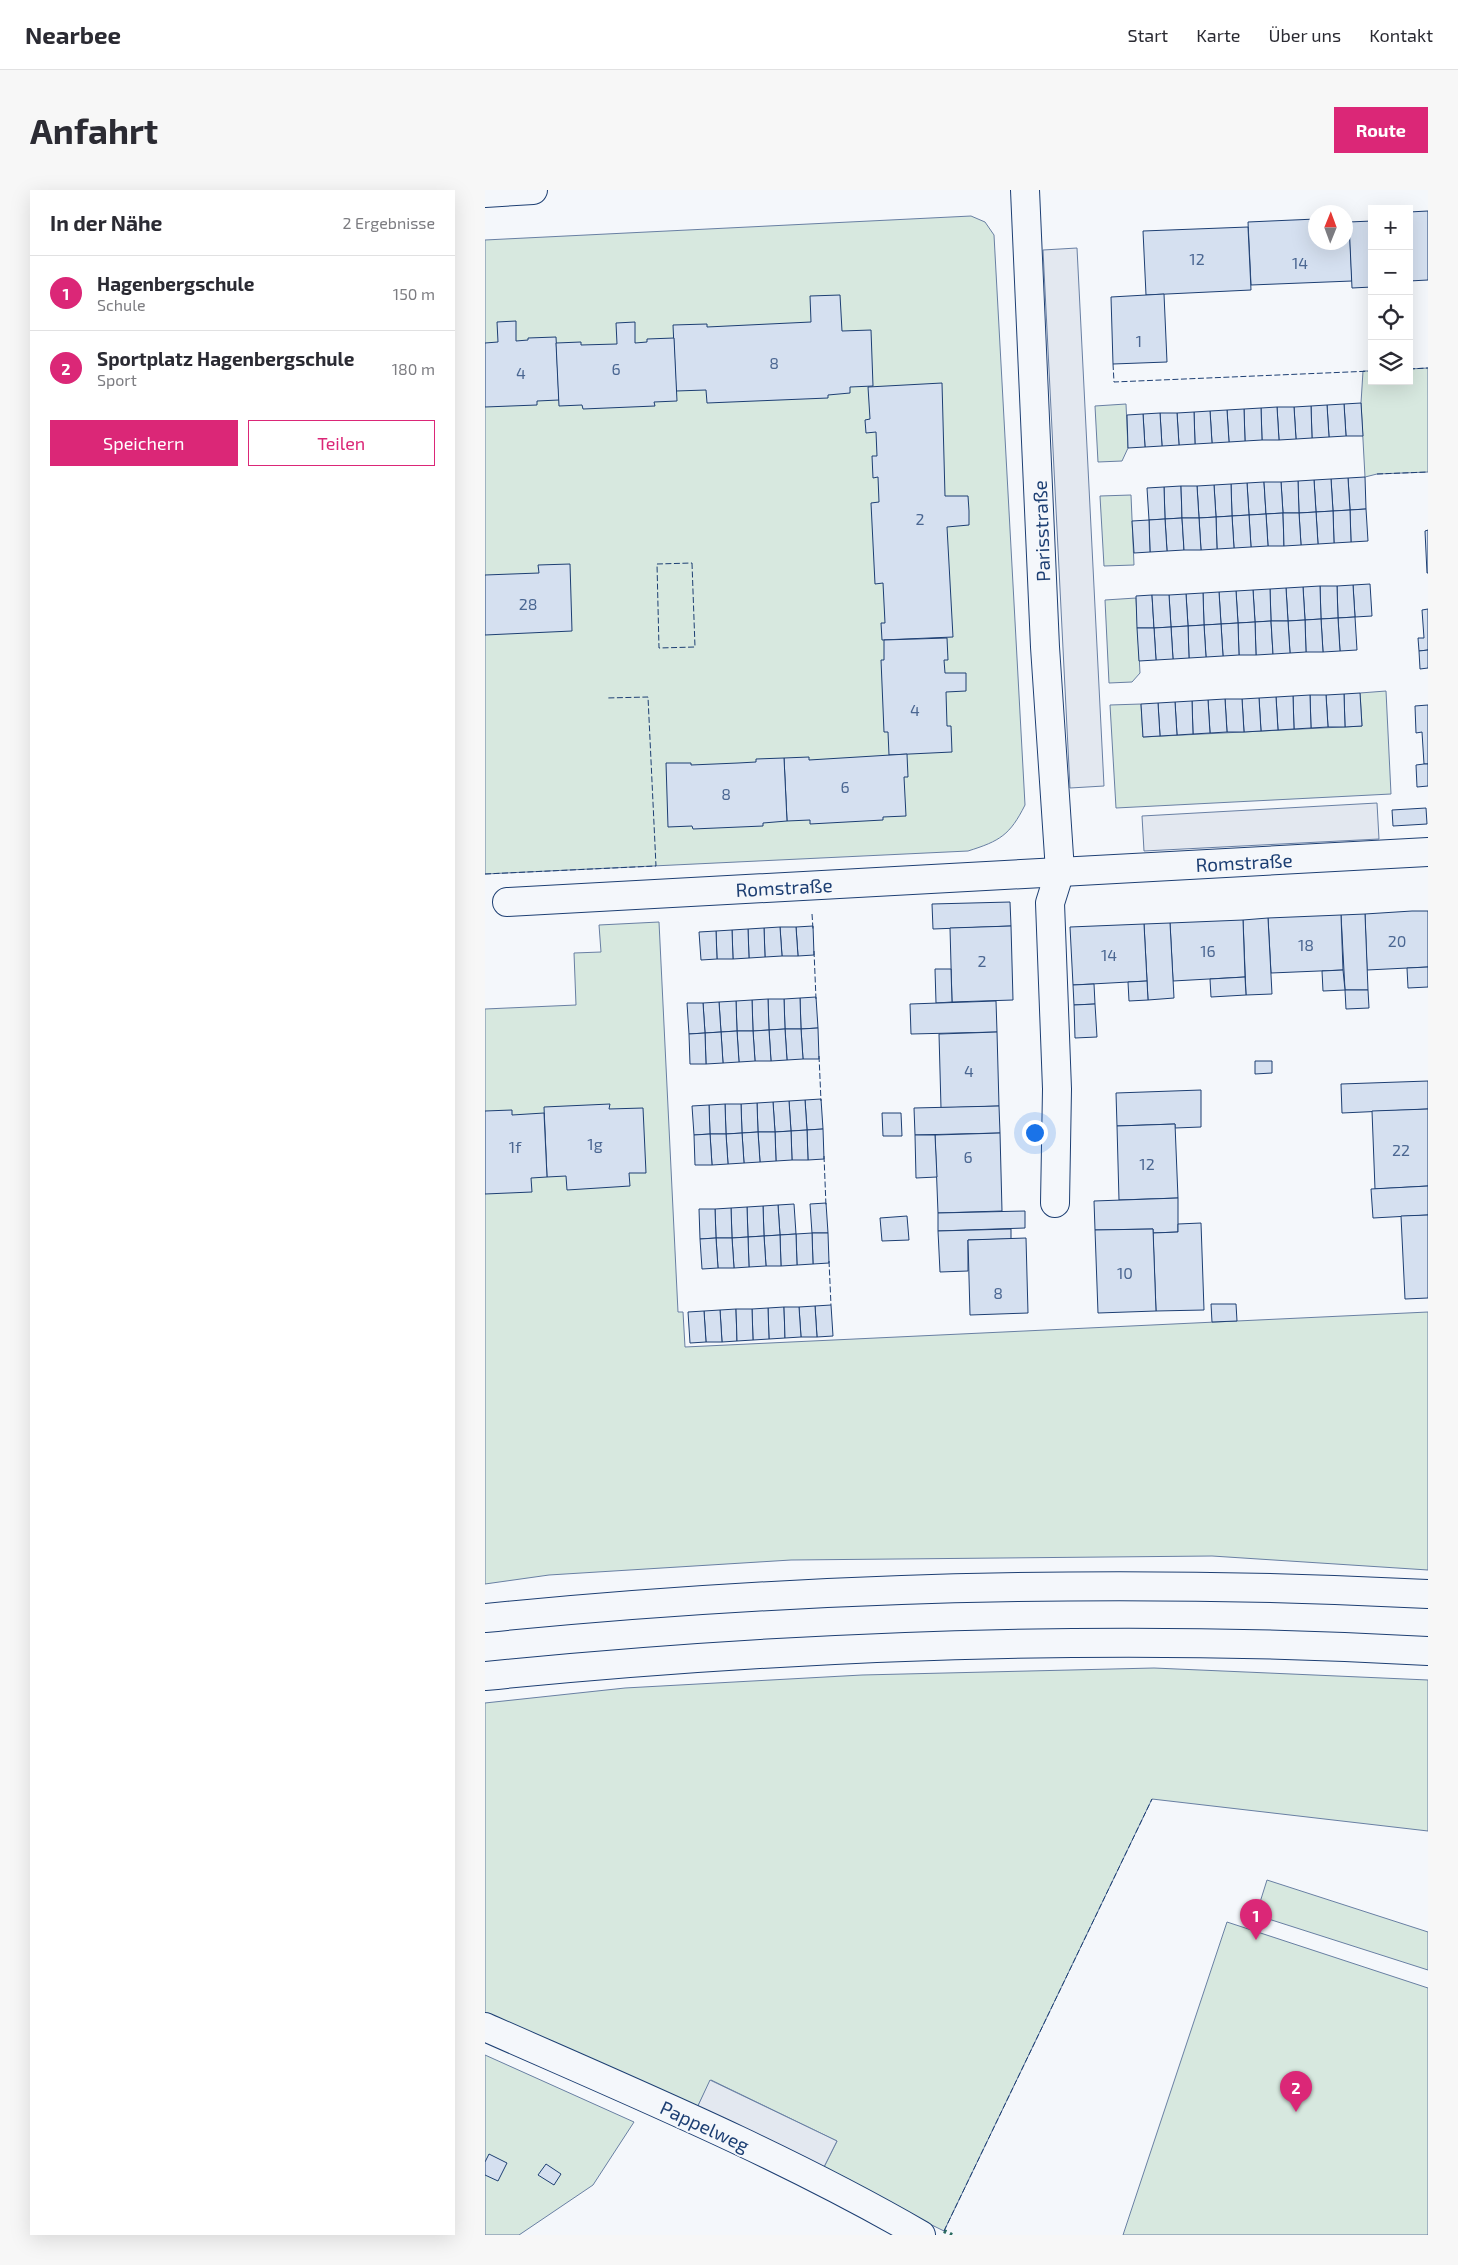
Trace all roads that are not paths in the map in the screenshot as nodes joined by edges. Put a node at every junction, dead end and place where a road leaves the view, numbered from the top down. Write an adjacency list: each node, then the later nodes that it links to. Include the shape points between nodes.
1 (533, 190): 3 (main road)
2 (1025, 190): 5 (main road, Parisstraße, via 1045,647)
3 (485, 192)
4 (1428, 852): 5 (main road, Romstraße)
5 (1060, 871): 6 (main road, Romstraße); 7 (main road, via 1050,903 1057,1089)
6 (507, 902)
7 (1055, 1203)
8 (1428, 1594): 9 (main road, via 1176,1586 931,1588 653,1603)
9 (485, 1618)
10 (1428, 1651): 11 (main road, via 1212,1644 1001,1645 682,1658)
11 (485, 1676)
12 (485, 2027): 13 (main road, Pappelweg, via 714,2129)
13 (921, 2235)

